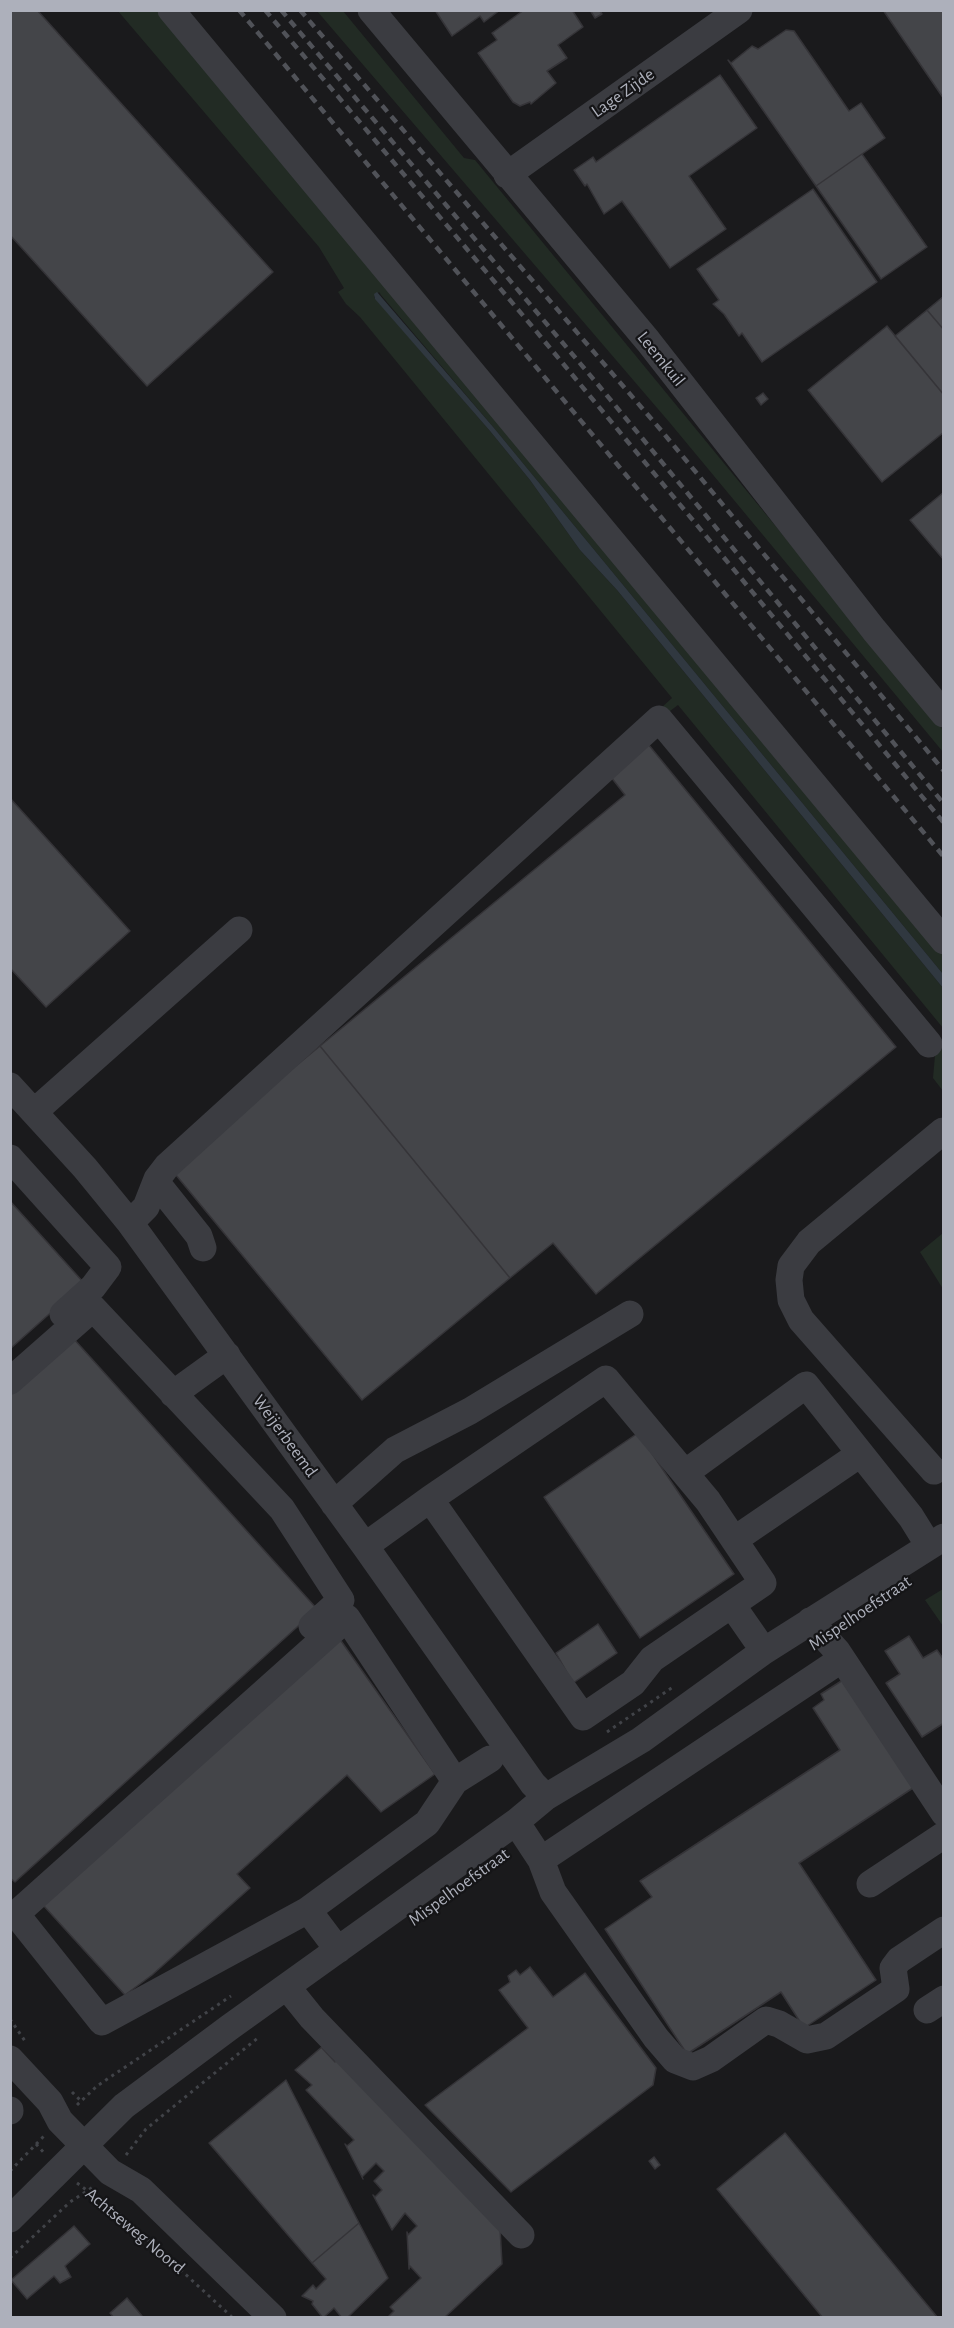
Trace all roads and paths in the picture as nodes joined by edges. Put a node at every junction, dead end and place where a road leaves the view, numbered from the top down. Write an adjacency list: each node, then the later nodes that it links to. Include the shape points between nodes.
1 (171, 10): 7 (street)
2 (371, 10): 4 (street, Leemkuil)
3 (739, 10): 4 (street, Lage Zijde)
4 (507, 176): 5 (street, Leemkuil, via 648,341)
5 (944, 714)
6 (239, 930): 10 (street)
7 (944, 940)
8 (928, 1044): 13 (street, via 659,719 167,1166 146,1207)
9 (10, 1086): 10 (street, Weijerbeemd)
10 (34, 1112): 13 (street, Weijerbeemd)
11 (943, 1131): 21 (street, via 800,1253 795,1281 800,1295)
12 (10, 1158): 16 (street, via 108,1267 93,1287)
13 (130, 1223): 15 (street, Weijerbeemd)
14 (630, 1314): 22 (street, via 446,1424 395,1450)
15 (226, 1355): 18 (street); 22 (street, Weijerbeemd)
16 (10, 1360)
17 (10, 1382): 18 (street, via 93,1308)
18 (173, 1394): 41 (street, via 282,1509 341,1600)
19 (860, 1454): 20 (street, via 806,1385); 24 (street); 25 (street, via 911,1517)
20 (685, 1473): 23 (street, via 606,1379); 24 (street)
21 (939, 1477)
22 (329, 1496): 26 (street, Weijerbeemd)
23 (430, 1499): 26 (street); 27 (street, via 583,1717 633,1683 652,1659)
24 (734, 1540): 27 (street, via 763,1583)
25 (936, 1541): 28 (street, Mispelhoefstraat)
26 (365, 1546): 35 (street, Weijerbeemd)
27 (732, 1605): 29 (street)
28 (810, 1621): 29 (street, Mispelhoefstraat); 30 (street)
29 (764, 1651): 31 (street, Mispelhoefstraat)
30 (842, 1659): 33 (street); 36 (street)
31 (641, 1740): 33 (street); 35 (street, Mispelhoefstraat)
32 (490, 1759): 34 (street)
33 (666, 1777): 39 (street)
34 (455, 1781): 42 (street, via 427,1823); 42 (street, via 347,1618 16,1914 102,2022)
35 (546, 1797): 37 (street, Mispelhoefstraat)
36 (944, 1813)
37 (516, 1822): 39 (street); 44 (street, Mispelhoefstraat)
38 (944, 1835): 40 (street)
39 (541, 1860): 43 (street, via 553,1892 656,2038 675,2060 693,2067 711,2059 766,2020 807,2040 826,2036 896,1989 893,1968 899,1960)
40 (870, 1884)
41 (10, 1896)
42 (308, 1910): 44 (street)
43 (944, 1930)
44 (338, 1950): 45 (street, Mispelhoefstraat)
45 (287, 1987): 48 (street, Mispelhoefstraat, via 124,2106); 54 (street, via 312,2018)
46 (263, 2033): 50 (path, via 146,2129)
47 (10, 2059): 48 (street, Achtseweg Noord, via 50,2102 60,2121)
48 (89, 2141): 50 (street, Achtseweg Noord); 51 (street, Mispelhoefstraat)
49 (36, 2144): 51 (path, Achtseweg Noord)
50 (115, 2167): 52 (path); 57 (street, Achtseweg Noord)
51 (61, 2170): 52 (path, Achtseweg Noord); 53 (street, Mispelhoefstraat)
52 (87, 2191): 55 (path); 56 (path, Achtseweg Noord, via 123,2217)
53 (10, 2219)
54 (522, 2235)
55 (10, 2258)
56 (233, 2318)
57 (273, 2318)

